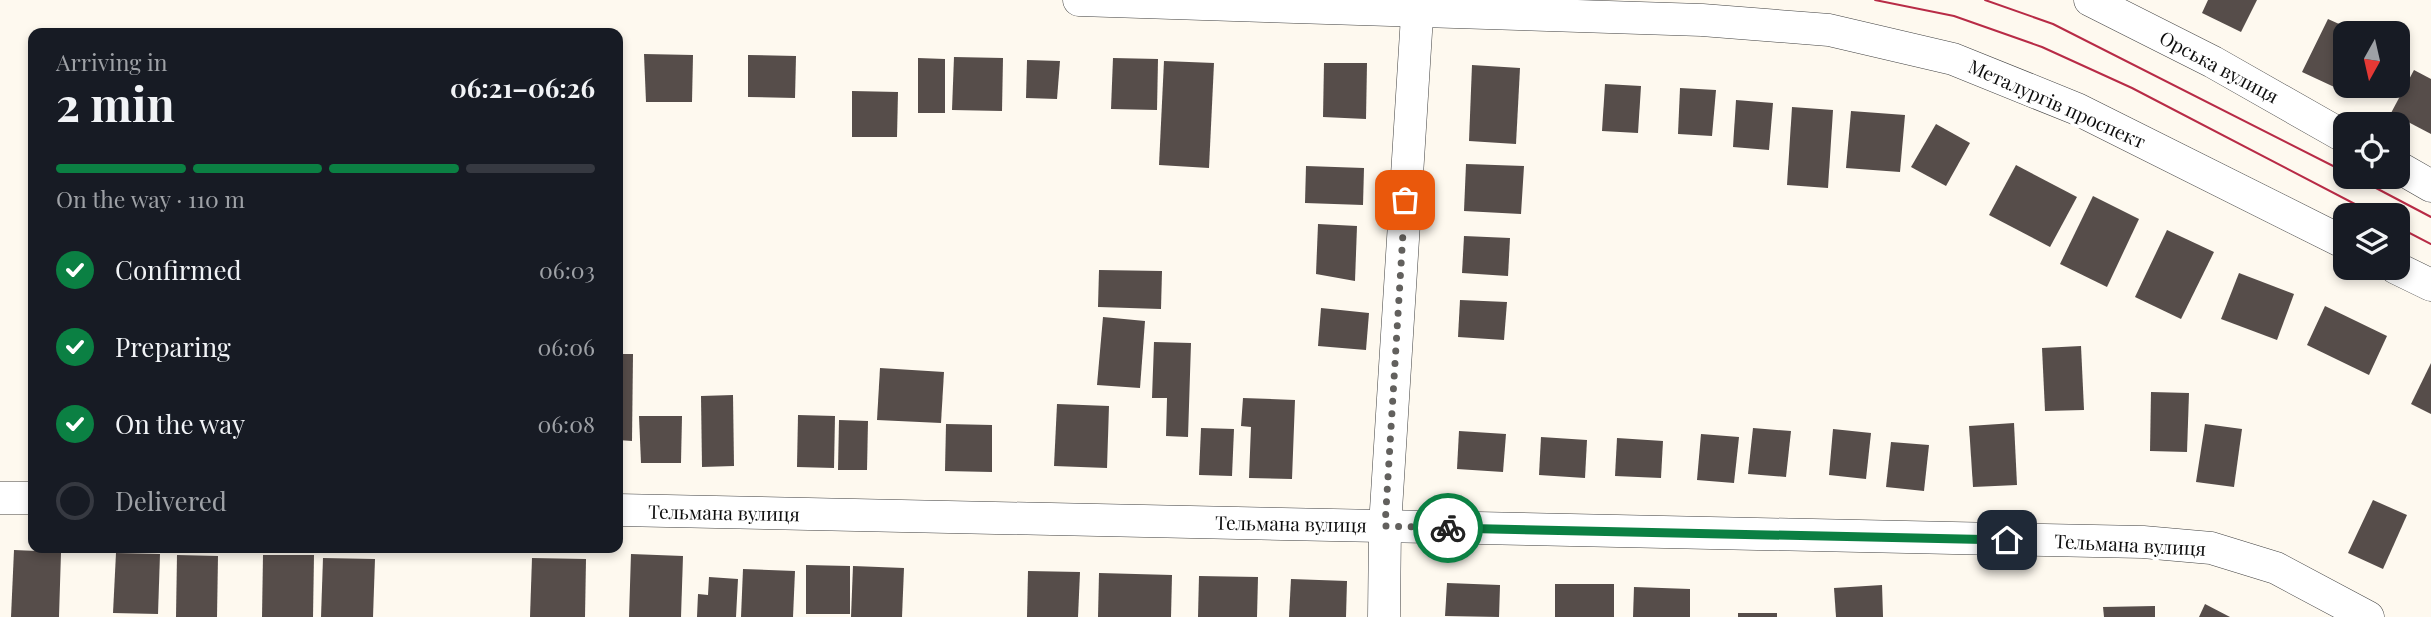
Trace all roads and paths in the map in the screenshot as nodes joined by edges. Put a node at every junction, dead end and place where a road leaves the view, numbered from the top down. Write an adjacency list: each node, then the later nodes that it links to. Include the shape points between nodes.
1 (1079, 0): 3 (street, Металургів проспект)
2 (2090, 0): 4 (street, Орська вулиця)
3 (1417, 5): 7 (street, Металургів проспект, via 1829,30 1953,59 2077,109); 13 (street)
4 (2333, 130)
5 (2410, 174): 6 (street)
6 (2431, 186)
7 (2333, 237)
8 (2410, 275): 9 (street)
9 (2431, 285)
10 (0, 498): 11 (street)
11 (28, 498)
12 (623, 510): 13 (street, Тельмана вулиця)
13 (1385, 526): 14 (street); 15 (street, Тельмана вулиця, via 2143,542 2211,548 2276,568)
14 (1384, 617)
15 (2368, 617)

